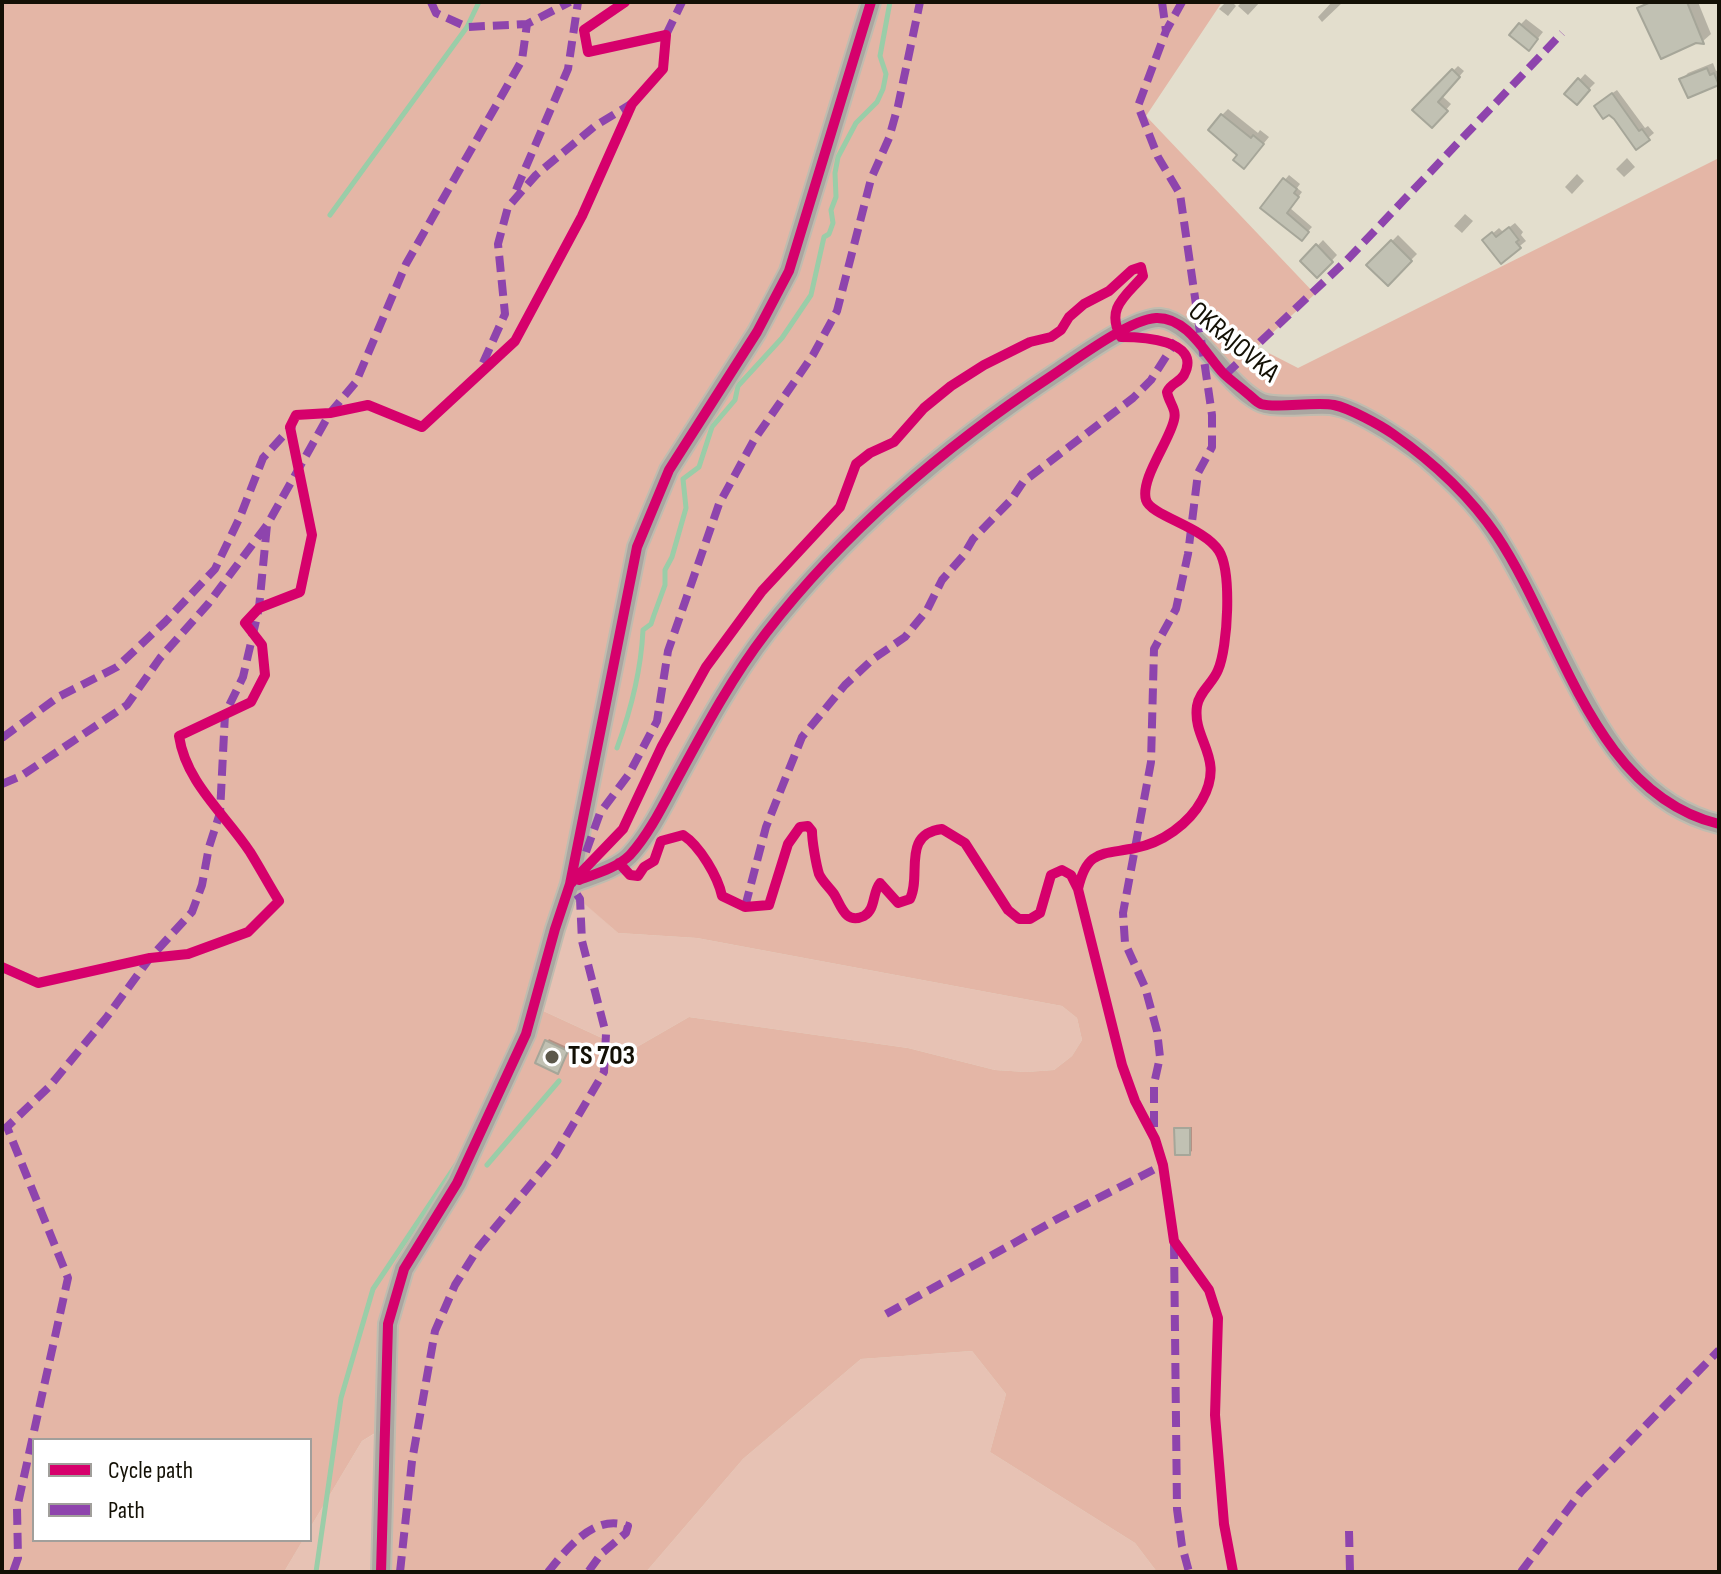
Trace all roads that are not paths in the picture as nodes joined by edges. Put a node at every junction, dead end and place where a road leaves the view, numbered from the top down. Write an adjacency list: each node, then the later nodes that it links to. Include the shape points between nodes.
1 (871, 2): 3 (street, via 789,271 757,332 669,470 637,547)
2 (1719, 824): 3 (street, OKRAJOVKA, via 1670,802 1623,763 1499,539 1472,501 1431,463 1389,431 1335,405 1261,404 1225,375 1182,327 1171,319 1152,318 1118,333 1002,409 879,511 766,633 630,855)
3 (570, 884): 4 (street, via 526,1034 457,1183 404,1269 388,1324)
4 (381, 1572)

